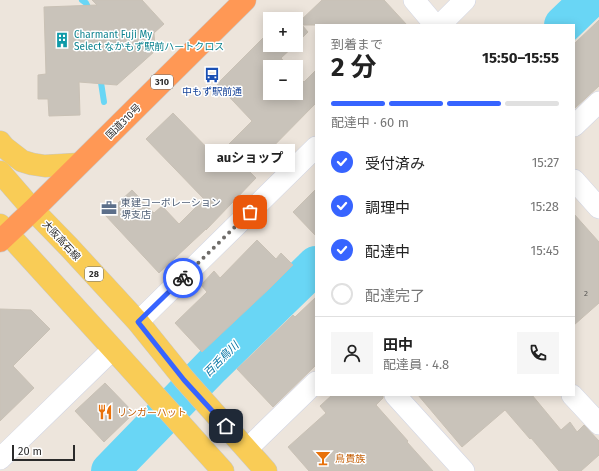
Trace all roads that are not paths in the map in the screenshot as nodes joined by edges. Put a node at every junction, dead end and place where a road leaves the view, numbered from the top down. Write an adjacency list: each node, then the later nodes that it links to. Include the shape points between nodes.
1 (245, 0): 10 (highway, 国道310号 / 310)
2 (414, 0): 4 (street)
3 (465, 0): 5 (street)
4 (434, 24)
5 (441, 24)
6 (599, 102): 7 (street)
7 (575, 125)
8 (0, 142): 10 (main road, via 22,161 32,164)
9 (315, 148): 16 (street)
10 (79, 164): 14 (highway, 国道310号 / 310)
11 (0, 172): 14 (main road, 大阪高石線 / 28)
12 (575, 181): 13 (street)
13 (599, 208)
14 (33, 210): 15 (highway, 国道310号 / 310); 16 (main road, 大阪高石線 / 28)
15 (2, 233): 17 (main road)
16 (138, 322): 22 (main road, 大阪高石線 / 28, via 184,380)
17 (113, 348): 23 (street); 24 (main road)
18 (315, 383): 22 (street)
19 (396, 396): 26 (street)
20 (573, 396): 21 (street)
21 (599, 424)
22 (247, 449): 25 (main road, 大阪高石線 / 28)
23 (0, 459)
24 (223, 471)
25 (266, 471)
26 (464, 471)

